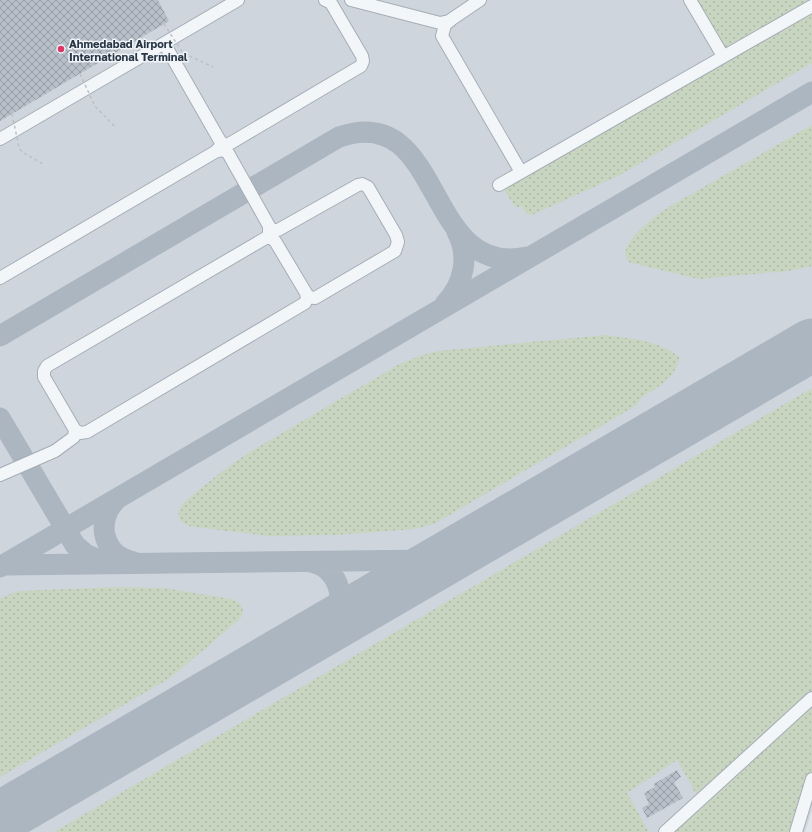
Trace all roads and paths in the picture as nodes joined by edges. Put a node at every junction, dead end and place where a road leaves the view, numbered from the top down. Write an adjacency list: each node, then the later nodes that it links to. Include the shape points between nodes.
1 (238, 0): 9 (lane)
2 (325, 0): 16 (lane, via 331,3 362,56 361,66)
3 (351, 0): 7 (lane, via 437,23)
4 (480, 0): 7 (lane)
5 (690, 0): 10 (lane)
6 (812, 6): 10 (lane)
7 (451, 20): 18 (lane, via 445,25 442,36)
8 (164, 24): 11 (path, bridge, via 183,53)
9 (164, 43): 15 (lane); 16 (lane)
10 (723, 56): 18 (lane)
11 (213, 67)
12 (80, 74): 14 (path, bridge, via 95,106)
13 (12, 114): 17 (path, bridge, via 22,152)
14 (115, 127)
15 (0, 139)
16 (224, 147): 20 (lane); 21 (lane)
17 (45, 165)
18 (521, 172): 19 (lane)
19 (499, 185)
20 (272, 234): 22 (lane); 22 (lane, via 362,184 368,187 396,235 398,244 395,251 315,298 309,297); 23 (lane, via 47,366 44,377)
21 (0, 278)
22 (306, 293): 23 (lane, via 305,303 251,335 86,432)
23 (74, 430): 24 (lane, via 72,440 55,451)
24 (0, 475)
25 (812, 698): 27 (lane)
26 (812, 779): 28 (lane)
27 (665, 832)
28 (796, 832)

